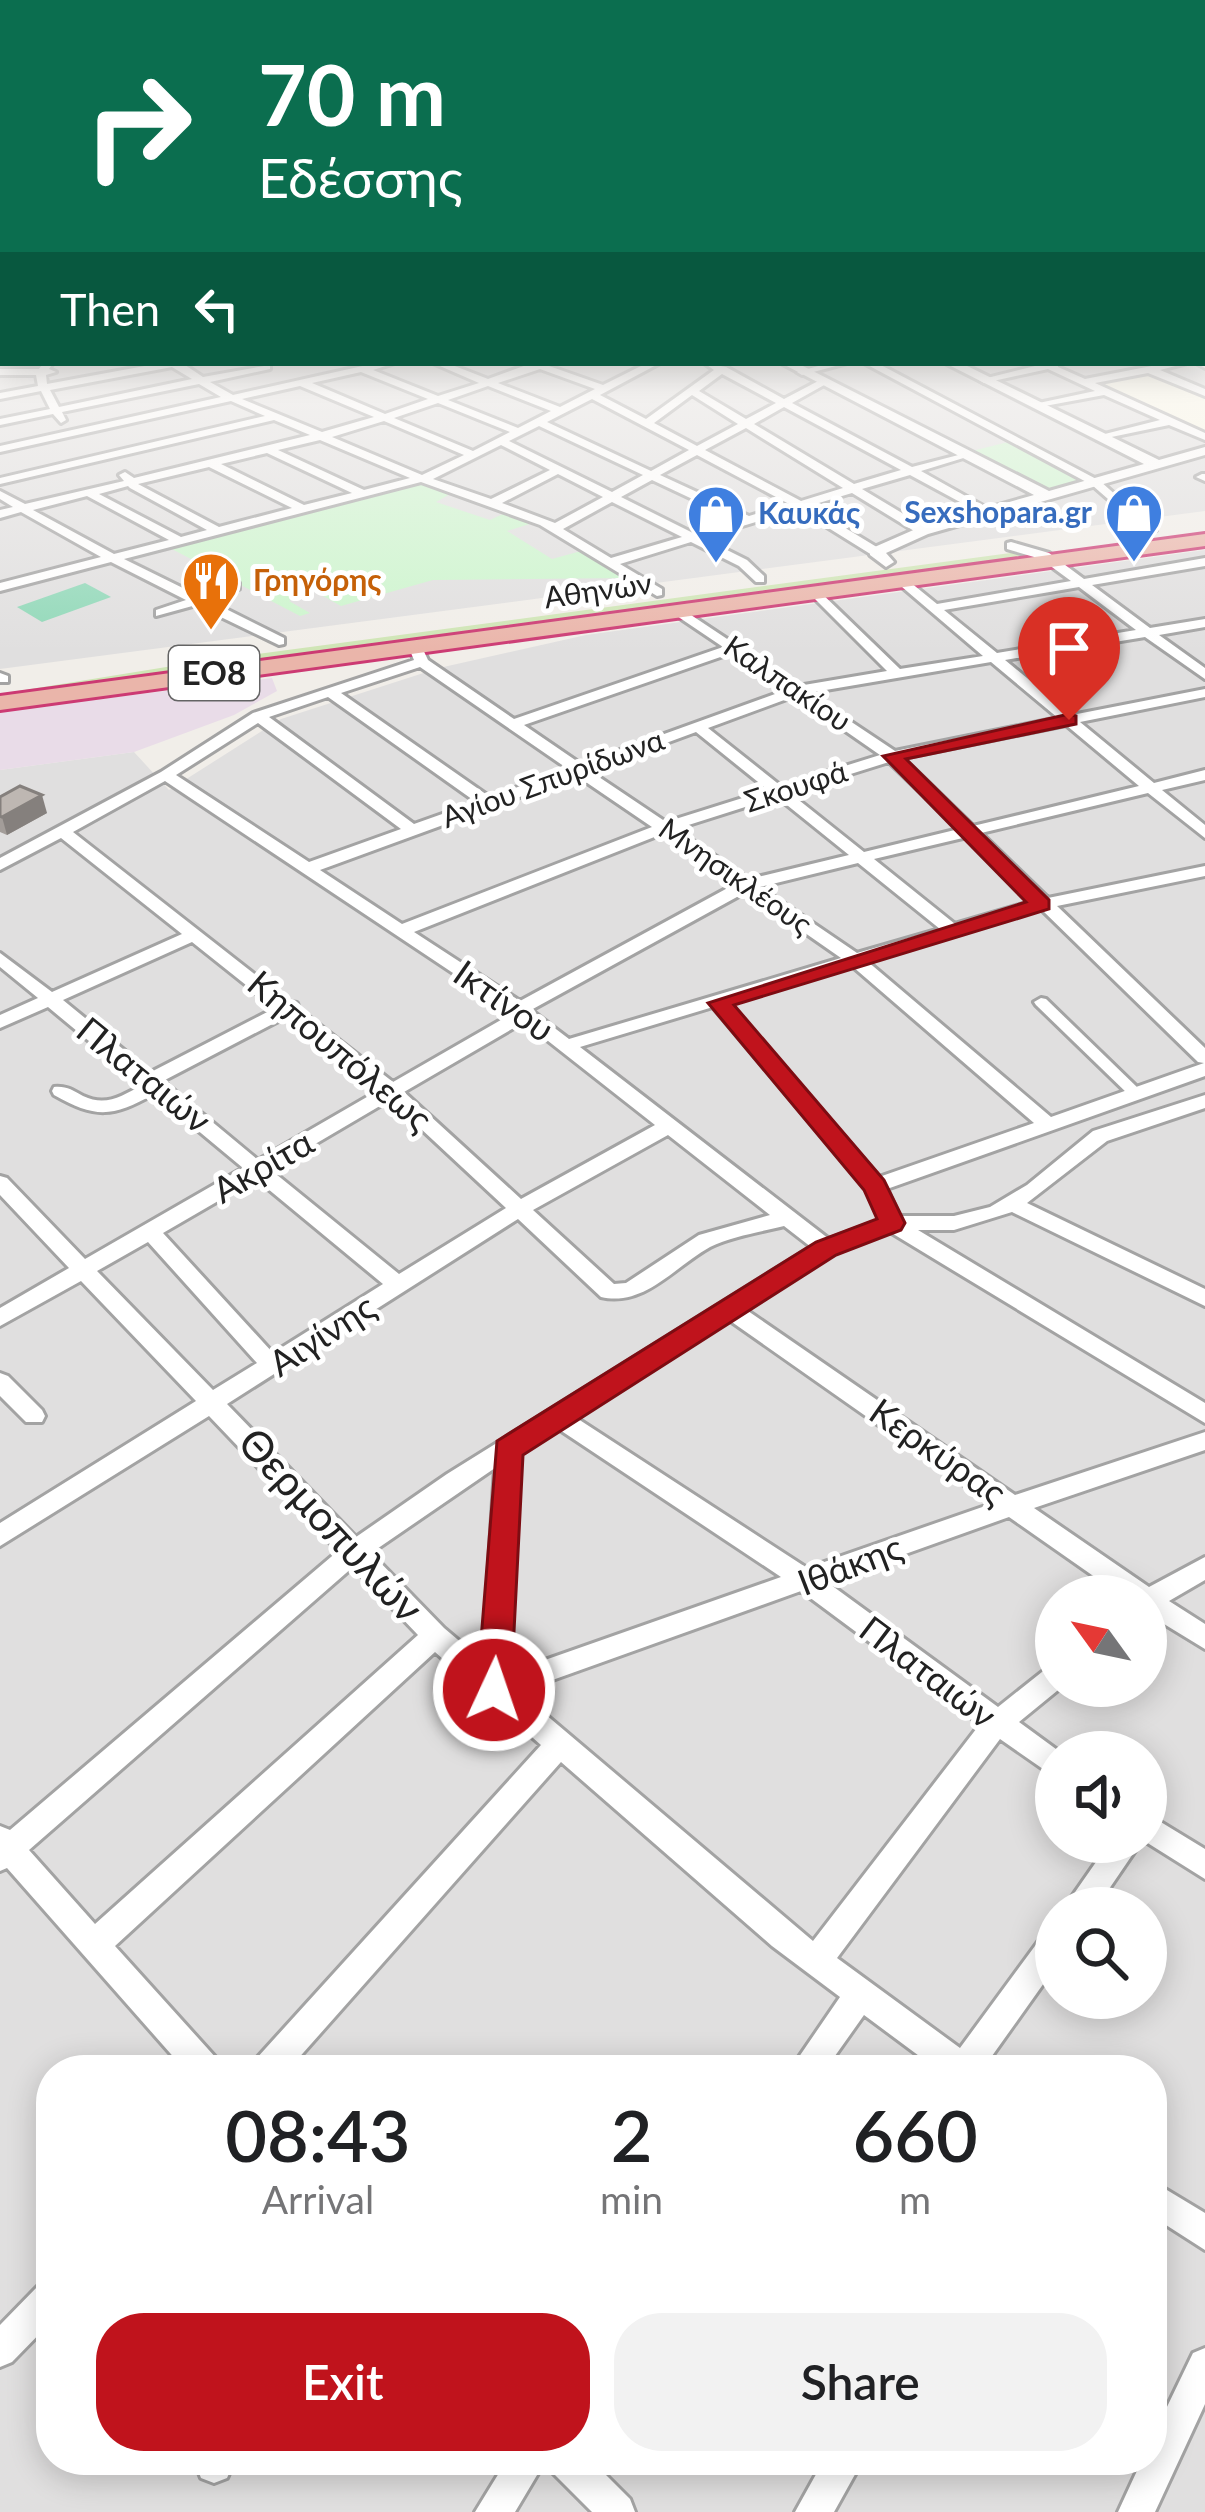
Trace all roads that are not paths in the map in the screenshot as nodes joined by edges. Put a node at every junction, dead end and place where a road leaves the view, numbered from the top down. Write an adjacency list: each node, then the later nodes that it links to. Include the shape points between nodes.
1 (59, 418): 22 (street)
2 (143, 418): 22 (street)
3 (268, 418): 33 (street)
4 (283, 418): 23 (street)
5 (385, 418): 23 (street); 32 (street)
6 (485, 418): 21 (street)
7 (546, 418): 18 (street)
8 (637, 418): 19 (street)
9 (654, 418): 19 (street)
10 (738, 418): 20 (street)
11 (759, 418): 20 (street)
12 (815, 418): 37 (street)
13 (894, 418): 31 (street)
14 (973, 418): 42 (street)
15 (1063, 418): 24 (street)
16 (1165, 418): 17 (street)
17 (1171, 421): 24 (street); 25 (street)
18 (539, 422): 21 (street); 38 (street)
19 (646, 424): 30 (street)
20 (748, 424): 30 (street); 43 (street)
21 (519, 432): 26 (street)
22 (71, 434): 28 (street); 33 (street)
23 (324, 435): 27 (street); 39 (street)
24 (1101, 437): 35 (street)
25 (1205, 437)
26 (501, 441): 32 (street); 36 (street)
27 (268, 448): 34 (street); 46 (street)
28 (0, 449)
29 (1205, 451): 35 (street)
30 (698, 452): 38 (street); 50 (street)
31 (966, 454): 37 (street); 47 (street)
32 (473, 455): 39 (street)
33 (101, 458): 40 (street); 41 (street)
34 (211, 463): 41 (street); 52 (street)
35 (1158, 465): 42 (street)
36 (560, 469): 48 (street); 49 (street)
37 (911, 471): 43 (street); 53 (street)
38 (652, 476): 48 (street); 56 (street)
39 (422, 479): 46 (street); 49 (street)
40 (0, 481)
41 (129, 482): 44 (street); 60 (street)
42 (1096, 483): 47 (street); 57 (street)
43 (853, 489): 50 (street); 59 (street)
44 (87, 492): 51 (street); 62 (street)
45 (0, 494): 51 (street)
46 (365, 495): 52 (street)
47 (1048, 496): 53 (street)
48 (613, 497): 58 (street); 61 (street)
49 (493, 503): 58 (street)
50 (800, 505): 56 (street); 68 (street)
51 (22, 508): 54 (street); 65 (street)
52 (306, 511): 60 (street)
53 (988, 512): 59 (street)
54 (0, 514)
55 (1205, 520): 57 (highway, Αθηνών / ΕΟ8)
56 (749, 521): 61 (street)
57 (1152, 527): 63 (highway, Αθηνών / ΕΟ8)
58 (555, 528): 67 (street)
59 (923, 531): 68 (street)
60 (219, 532): 62 (street)
61 (694, 537): 67 (street); 69 (street)
62 (182, 542): 65 (street)
63 (1011, 546): 66 (street); 68 (highway, Αθηνών / ΕΟ8)
64 (1204, 557): 66 (highway, Αθηνών / ΕΟ8, via 1174,544); 70 (street)
65 (115, 560): 72 (street); 75 (street)
66 (1050, 561): 68 (highway, Αθηνών / ΕΟ8); 70 (street)
67 (612, 562): 73 (street)
68 (888, 565): 69 (highway, Αθηνών / ΕΟ8); 74 (highway, Αθηνών / ΕΟ8); 76 (street)
69 (760, 579): 73 (highway, Αθηνών / ΕΟ8)
70 (1079, 583): 76 (street); 80 (street)
71 (235, 586): 75 (street)
72 (0, 587)
73 (658, 592): 81 (highway, Αθηνών / ΕΟ8)
74 (816, 592): 77 (highway, Αθηνών / ΕΟ8); 85 (street)
75 (198, 599): 78 (street); 81 (street)
76 (936, 608): 84 (street)
77 (679, 611): 82 (street, Καλπακίου); 83 (highway, Αθηνών / ΕΟ8)
78 (161, 613)
79 (1205, 622): 80 (street, Αγίου Σπυρίδωνα)
80 (1148, 634): 84 (street, Αγίου Σπυρίδωνα); 86 (street)
81 (279, 640): 87 (highway, Αθηνών / ΕΟ8)
82 (734, 648): 88 (street, Καλπακίου); 93 (street)
83 (418, 654): 87 (highway, Αθηνών / ΕΟ8); 89 (street); 93 (street, Μνησικλέους)
84 (1000, 659): 85 (street, Αγίου Σπυρίδωνα); 92 (street)
85 (898, 675): 88 (street, Αγίου Σπυρίδωνα)
86 (1205, 675)
87 (1, 684)
88 (800, 690): 94 (street, Αγίου Σπυρίδωνα); 95 (street, Καλπακίου)
89 (330, 692): 91 (street); 101 (street)
90 (1205, 693): 92 (street, Σκουφά)
91 (258, 716): 97 (street); 103 (street)
92 (1069, 720): 95 (street, Σκουφά); 99 (street)
93 (513, 724): 96 (street, Μνησικλέους)
94 (698, 727): 96 (street, Αγίου Σπυρίδωνα); 100 (street)
95 (892, 756): 100 (street, Σκουφά); 104 (street, Καλπακίου)
96 (579, 770): 101 (street, Αγίου Σπυρίδωνα); 102 (street, Μνησικλέους)
97 (166, 775): 105 (street); 109 (street, Ικτίνου)
98 (1205, 775): 99 (street, Ακρίτα)
99 (1153, 786): 104 (street, Ακρίτα); 106 (street)
100 (785, 791): 102 (street, Σκουφά); 107 (street)
101 (488, 802): 103 (street, Αγίου Σπυρίδωνα)
102 (664, 829): 111 (street, Μνησικλέους); 114 (street, Σκουφά)
103 (412, 830): 109 (street, Αγίου Σπυρίδωνα)
104 (968, 830): 107 (street, Ακρίτα); 112 (street, Καλπακίου)
105 (63, 832): 108 (street); 115 (street, Κηπουπόλεως)
106 (1205, 833)
107 (863, 855): 111 (street, Ακρίτα); 113 (street)
108 (0, 865)
109 (306, 869): 114 (street, Ικτίνου)
110 (1205, 872): 112 (street)
111 (746, 885): 117 (street, Μνησικλέους); 122 (street, Ακρίτα)
112 (1041, 904): 113 (street); 125 (street, Καλπακίου)
113 (951, 929): 117 (street)
114 (400, 931): 122 (street, Ικτίνου)
115 (196, 934): 118 (street); 121 (street, Κηπουπόλεως)
116 (0, 958): 118 (street, Πλαταιών)
117 (854, 959): 120 (street); 132 (street, Μνησικλέους)
118 (50, 1000): 123 (street); 127 (street, Πλαταιών)
119 (1041, 1002): 130 (street)
120 (719, 1003): 124 (street); 135 (street)
121 (292, 1007): 127 (street); 129 (street, Κηπουπόλεως)
122 (522, 1011): 124 (street, Ικτίνου); 129 (street, Ακρίτα)
123 (0, 1022)
124 (568, 1046): 133 (street, Ικτίνου)
125 (1205, 1058)
126 (1205, 1069): 130 (street)
127 (154, 1082): 128 (street, via 104,1111); 134 (street, Πλαταιών)
128 (62, 1091)
129 (393, 1092): 134 (street, Ακρίτα); 138 (street, Κηπουπόλεως)
130 (1135, 1093): 132 (street)
131 (1199, 1107): 137 (street, via 1100,1136)
132 (1047, 1124): 135 (street)
133 (670, 1125): 138 (street, Αιγίνης); 139 (street, Ικτίνου)
134 (259, 1168): 141 (street, Ακρίτα); 144 (street, Πλαταιών)
135 (875, 1186): 140 (street)
136 (3, 1191): 143 (street, Θερμοπυλών)
137 (1012, 1204): 140 (street, via 954,1223); 145 (street)
138 (521, 1208): 139 (street, Κηπουπόλεως, via 601,1287 631,1290 706,1240); 144 (street, Αιγίνης)
139 (787, 1218): 142 (street, Ικτίνου)
140 (892, 1223): 142 (street); 151 (street)
141 (148, 1231): 143 (street, Ακρίτα); 148 (street)
142 (826, 1249): 146 (street)
143 (81, 1270): 147 (street, Ακρίτα); 150 (street, Θερμοπυλών)
144 (398, 1285): 148 (street, Αιγίνης)
145 (1205, 1298)
146 (732, 1310): 153 (street); 156 (street, Κερκύρας)
147 (0, 1318)
148 (273, 1367): 150 (street, Αιγίνης)
149 (0, 1382): 152 (street)
150 (216, 1403): 157 (street, Αιγίνης); 158 (street, Θερμοπυλών)
151 (1205, 1414)
152 (34, 1416)
153 (561, 1419): 155 (street); 161 (street, Πλαταιών)
154 (1205, 1441): 156 (street, Ιθάκης)
155 (508, 1450): 158 (street); 166 (street)
156 (1012, 1503): 160 (street, Κερκύρας); 161 (street, Ιθάκης)
157 (0, 1536)
158 (356, 1551): 164 (street, Θερμοπυλών); 172 (street)
159 (1205, 1567): 162 (street)
160 (1112, 1575)
161 (808, 1582): 166 (street, Ιθάκης); 168 (street, Πλαταιών)
162 (1167, 1587)
163 (1167, 1613): 165 (street, Κερκύρας)
164 (435, 1636): 166 (street, Θερμοπυλών); 174 (street)
165 (1205, 1638)
166 (494, 1690): 169 (street, Θερμοπυλών)
167 (1035, 1693): 168 (street)
168 (996, 1724): 170 (street, Πλαταιών); 175 (street)
169 (558, 1746): 175 (street, Θερμοπυλών); 179 (street)
170 (1035, 1751)
171 (1167, 1840): 173 (street)
172 (3, 1848): 174 (street)
173 (1205, 1865)
174 (93, 1946): 178 (street)
175 (815, 1963): 177 (street, Θερμοπυλών)
176 (1035, 1970): 182 (street)
177 (858, 1997): 180 (street); 181 (street, Θερμοπυλών)
178 (192, 2055)
179 (280, 2055)
180 (817, 2055)
181 (941, 2055)
182 (974, 2055)
183 (1167, 2207): 184 (street)
184 (1205, 2233)
185 (36, 2312): 186 (street)
186 (1, 2348)
187 (1205, 2365): 188 (street)
188 (1167, 2446)
189 (518, 2475): 193 (street)
190 (580, 2475): 194 (street)
191 (836, 2475): 195 (street)
192 (1153, 2475): 196 (street)
193 (493, 2512)
194 (616, 2512)
195 (813, 2512)
196 (1136, 2512)

